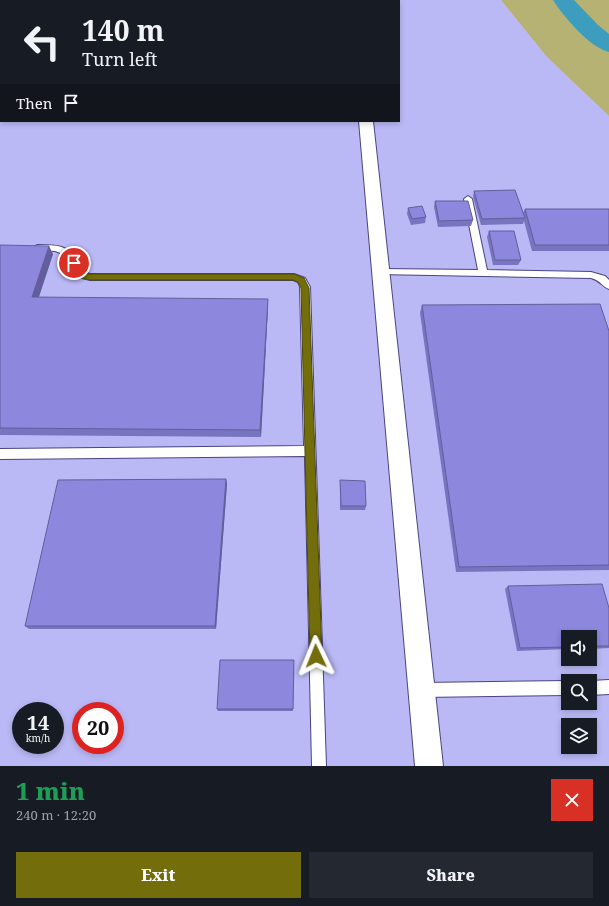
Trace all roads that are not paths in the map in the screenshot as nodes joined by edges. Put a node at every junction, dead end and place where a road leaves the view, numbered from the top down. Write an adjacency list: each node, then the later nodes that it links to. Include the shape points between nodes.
1 (366, 122): 4 (street)
2 (468, 199): 5 (lane)
3 (24, 248): 7 (lane, via 56,248 66,252 81,275 90,277 294,277 302,280 305,288)
4 (381, 272): 5 (lane); 12 (street)
5 (482, 274): 6 (lane, via 591,275 602,278)
6 (609, 286)
7 (309, 451): 8 (lane); 13 (lane)
8 (0, 454)
9 (609, 687): 11 (lane)
10 (561, 688): 12 (lane)
11 (597, 688)
12 (422, 690): 14 (street)
13 (319, 766)
14 (429, 766)

